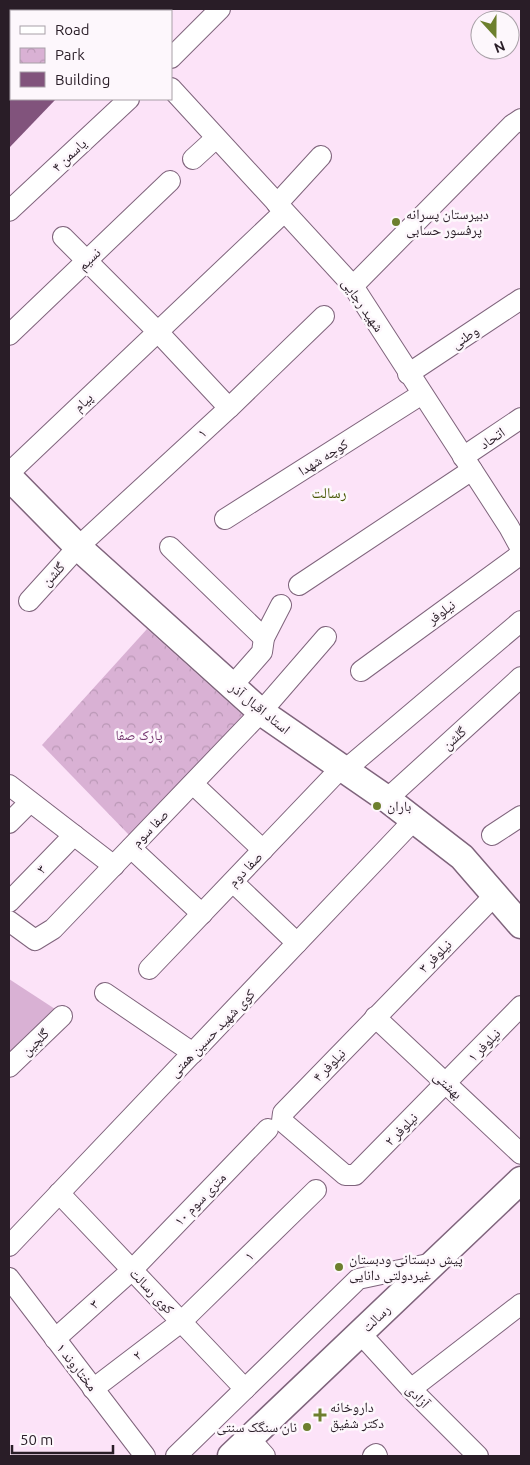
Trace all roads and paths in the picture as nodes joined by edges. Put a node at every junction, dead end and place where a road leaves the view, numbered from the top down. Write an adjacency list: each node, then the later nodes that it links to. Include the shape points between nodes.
1 (220, 9): 2 (street)
2 (172, 57)
3 (172, 89): 6 (street, شهید رجایی)
4 (128, 100): 11 (street, یاسمن ۴)
5 (521, 119): 14 (street)
6 (216, 138): 8 (street); 10 (street, شهید رجایی)
7 (321, 156): 10 (street, پیام)
8 (192, 159)
9 (170, 181): 13 (street, نسیم)
10 (280, 208): 14 (street, شهید رجایی); 17 (street, پیام)
11 (9, 211)
12 (63, 238): 13 (street)
13 (87, 261): 17 (street); 18 (street, نسیم)
14 (353, 286): 19 (street, شهید رجایی)
15 (521, 299): 19 (street, وطنی)
16 (324, 316): 21 (street, ۱)
17 (158, 332): 21 (street); 24 (street, پیام)
18 (9, 336)
19 (408, 374): 20 (street, شهید رجایی)
20 (422, 394): 23 (street, شهید رجایی); 25 (street, کوچه شهدا)
21 (229, 408): 26 (street, ۱)
22 (521, 418): 23 (street, اتحاد)
23 (467, 464): 28 (street, شهید رجایی); 30 (street, اتحاد)
24 (10, 481): 26 (main road, استاد اقبال آذر)
25 (225, 519)
26 (78, 547): 31 (street, گلشن); 38 (main road, استاد اقبال آذر)
27 (170, 547): 35 (street)
28 (521, 549)
29 (521, 554): 36 (street, نیلوفر)
30 (299, 585)
31 (28, 601)
32 (281, 606): 35 (street)
33 (521, 621): 40 (street, صفا دوم)
34 (326, 637): 39 (street, صفا سوم)
35 (264, 638): 38 (street, via 262,652)
36 (361, 671)
37 (521, 677): 43 (street, گلشن)
38 (232, 686): 39 (main road, استاد اقبال آذر)
39 (261, 712): 40 (main road, استاد اقبال آذر); 41 (street, صفا سوم)
40 (343, 769): 43 (main road, استاد اقبال آذر); 51 (street, صفا دوم)
41 (193, 784): 50 (street, صفا سوم); 51 (street)
42 (9, 786): 44 (street)
43 (387, 798): 46 (main road, استاد اقبال آذر)
44 (30, 802): 47 (street); 48 (street)
45 (521, 816): 49 (street)
46 (414, 820): 54 (main road, استاد اقبال آذر, via 462,857); 59 (street, کوی شهید حسین همتی)
47 (9, 823)
48 (74, 835): 52 (street); 55 (street, ۳)
49 (492, 835)
50 (131, 848): 52 (street, صفا سوم); 56 (street)
51 (263, 850): 53 (street, صفا دوم)
52 (114, 866): 57 (street, صفا سوم, via 53,929 35,940)
53 (233, 882): 56 (street, صفا دوم); 59 (street)
54 (495, 895): 58 (main road, استاد اقبال آذر); 64 (street, نیلوفر ۳)
55 (9, 902)
56 (202, 914): 60 (street, صفا دوم)
57 (9, 921)
58 (521, 925)
59 (297, 943): 65 (street, کوی شهید حسین همتی)
60 (149, 969)
61 (105, 993): 65 (street)
62 (521, 1006): 67 (street, نیلوفر ۱)
63 (62, 1016): 66 (street, گلچین)
64 (375, 1017): 67 (street, بهشتی); 70 (street, نیلوفر ۴, via 283,1113 282,1121 345,1175)
65 (193, 1053): 73 (street, کوی شهید حسین همتی)
66 (9, 1067)
67 (446, 1084): 69 (street, بهشتی); 70 (street, نیلوفر ۲)
68 (268, 1129): 76 (street, ۱۰ متری سوم)
69 (521, 1154)
70 (355, 1175)
71 (521, 1180): 75 (main road, رسالت)
72 (316, 1190): 79 (street, ۱)
73 (60, 1193): 74 (street, کوی شهید حسین همتی); 76 (street, کوی رسالت)
74 (9, 1246)
75 (433, 1263): 80 (main road, رسالت); 82 (street, via 358,1279)
76 (132, 1270): 79 (street, کوی رسالت); 81 (street, ۳)
77 (9, 1278): 81 (street, مختاروند ۱)
78 (521, 1304): 84 (street)
79 (181, 1322): 82 (street, کوی رسالت); 83 (street, ۲)
80 (360, 1333): 84 (street, آزادی); 85 (main road, رسالت)
81 (55, 1340): 83 (street, مختاروند ۱)
82 (245, 1388): 87 (street)
83 (93, 1389): 86 (street, مختاروند ۱)
84 (412, 1389): 91 (street, آزادی)
85 (257, 1447): 88 (main road, رسالت)
86 (145, 1456)
87 (176, 1456)
88 (231, 1456)
89 (373, 1456): 90 (street)
90 (377, 1456)
91 (478, 1456)

